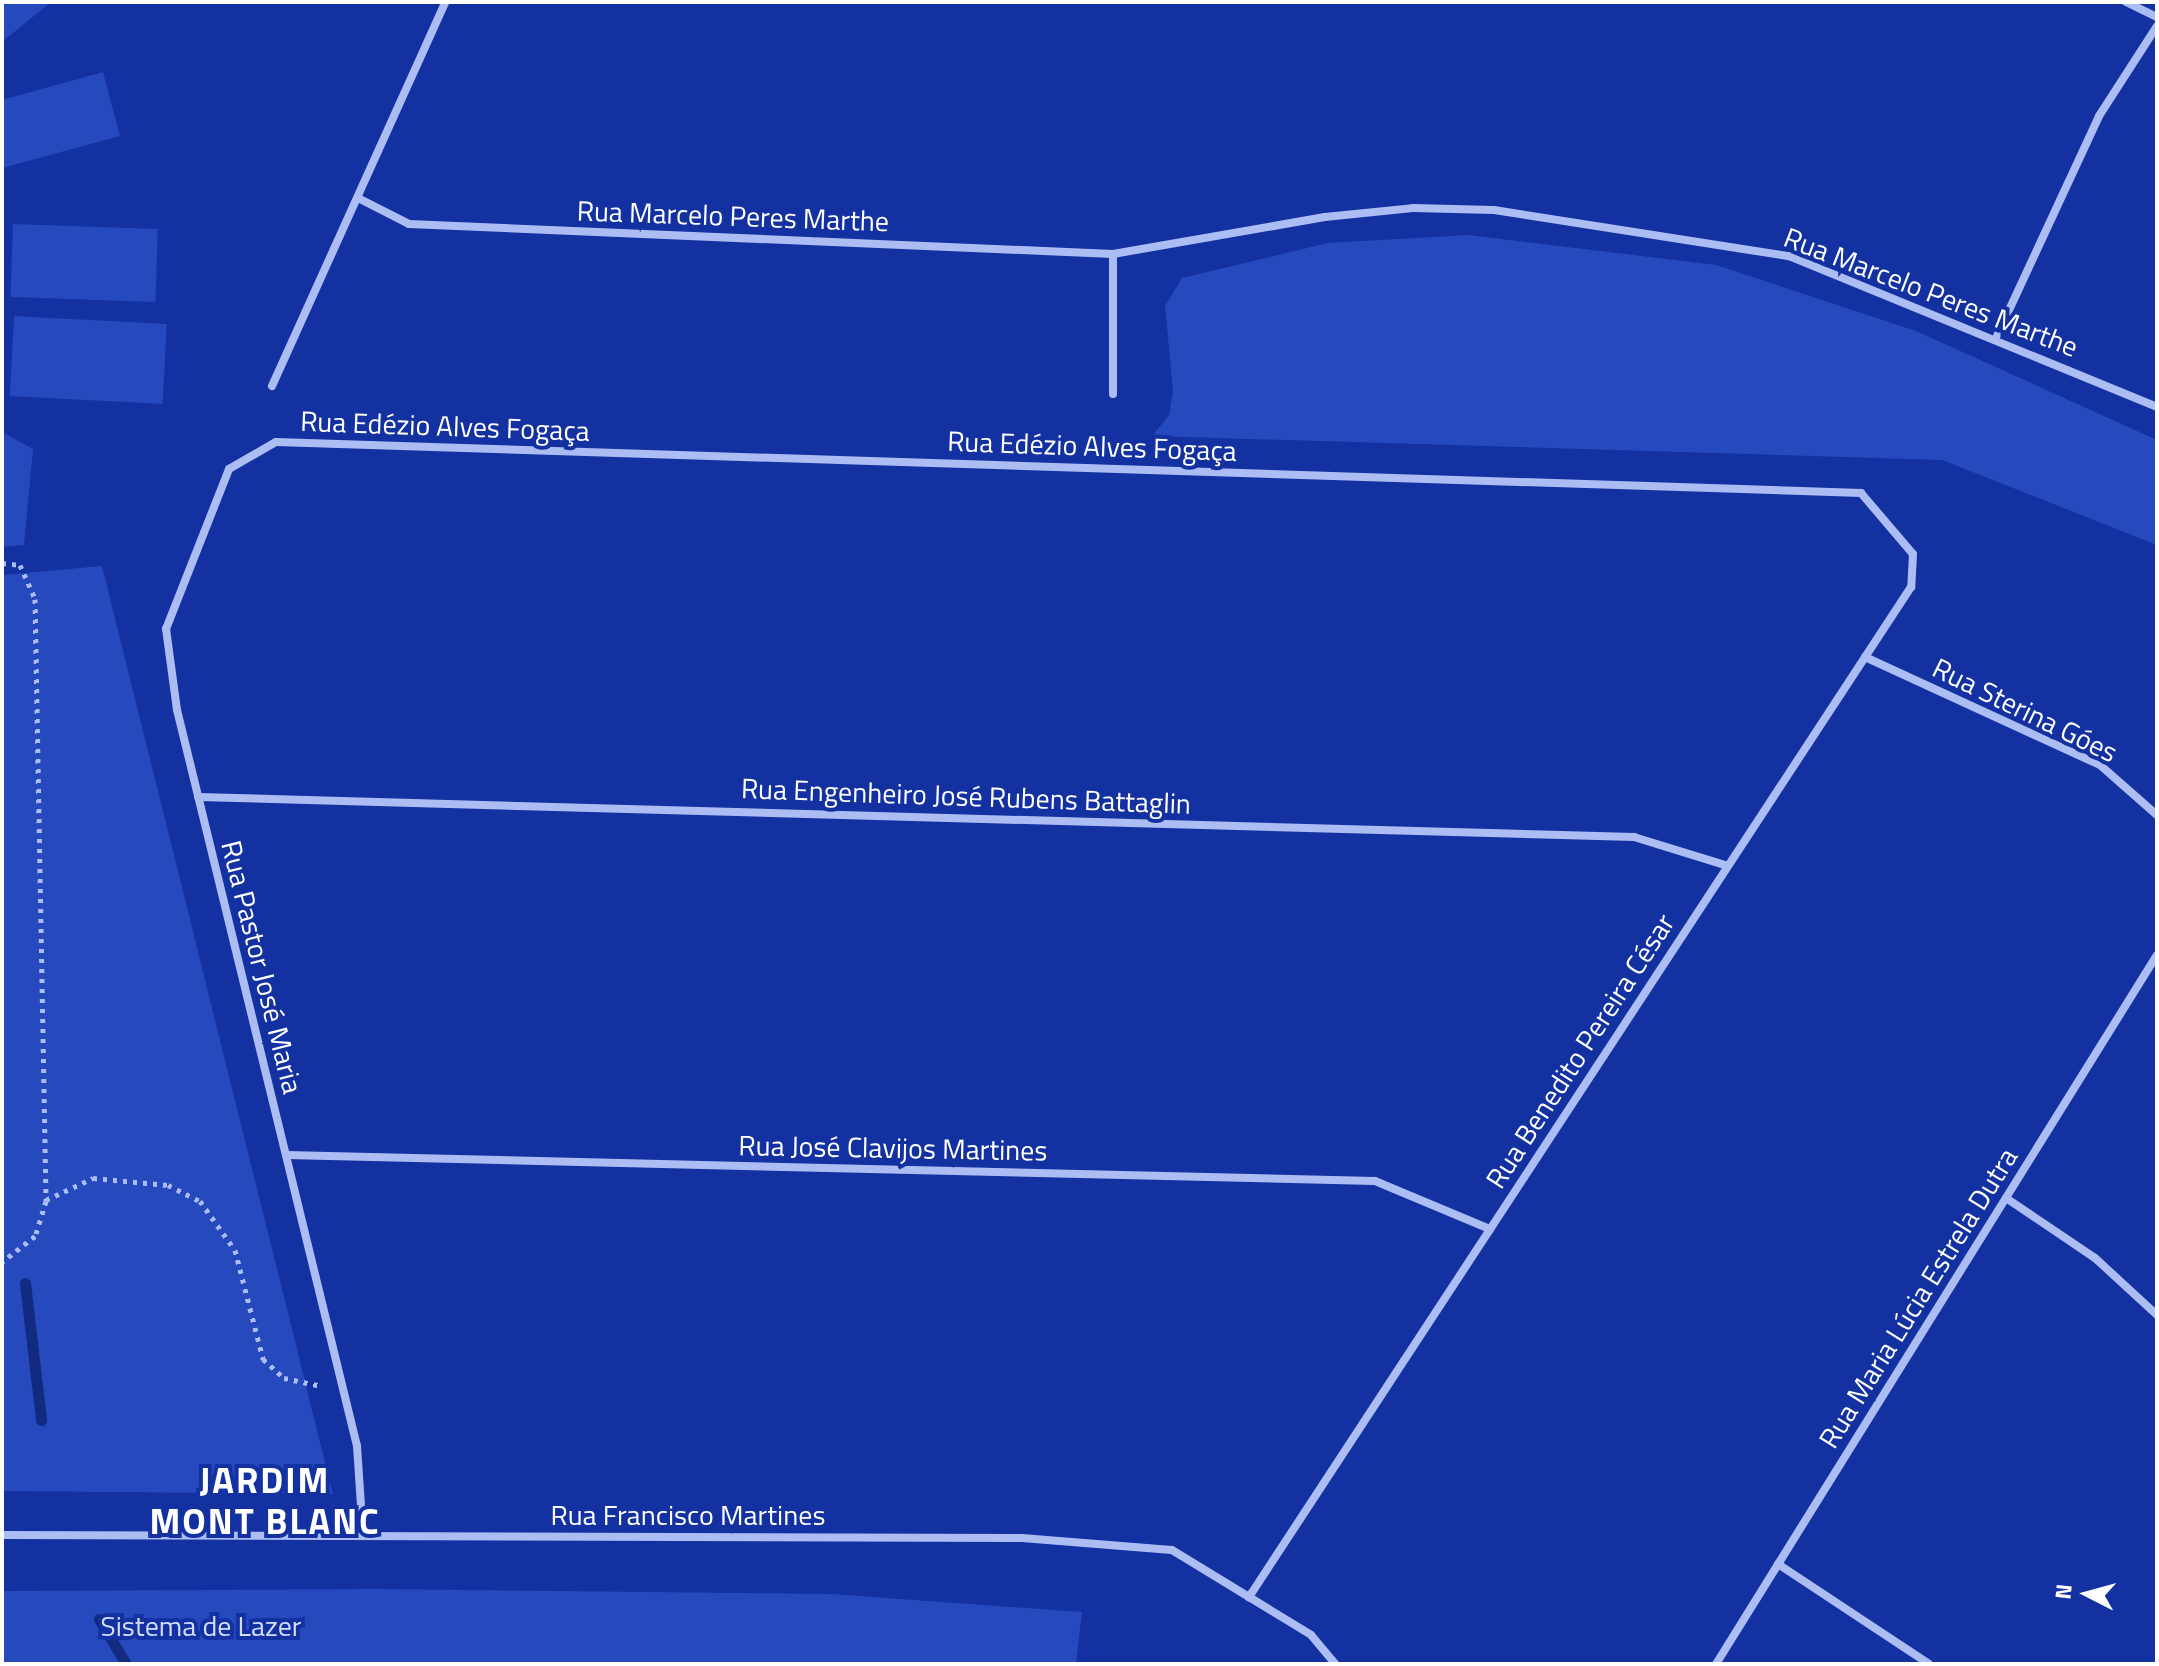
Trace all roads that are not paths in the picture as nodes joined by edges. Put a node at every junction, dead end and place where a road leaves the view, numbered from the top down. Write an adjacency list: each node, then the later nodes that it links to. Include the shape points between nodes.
1 (445, 2): 5 (street)
2 (2126, 2): 3 (street)
3 (2157, 17)
4 (2157, 26): 7 (street, via 2099,116)
5 (358, 198): 6 (street, Rua Marcelo Peres Marthe, via 409,224); 8 (street)
6 (1113, 254): 7 (street, Rua Marcelo Peres Marthe, via 1325,217 1413,208 1494,210 1789,256); 9 (street)
7 (1997, 336): 10 (street, Rua Marcelo Peres Marthe)
8 (272, 386)
9 (1113, 394)
10 (2157, 407)
11 (276, 442): 12 (street, Rua Edézio Alves Fogaça, via 1861,493); 14 (street, Rua Pastor José Maria, via 229,469 166,629)
12 (1891, 527): 13 (street, Rua Benedito Pereira César, via 1913,554 1911,587)
13 (1865, 657): 15 (street, Rua Sterina Góes, via 2100,765); 16 (street, Rua Benedito Pereira César)
14 (198, 797): 16 (street, Rua Engenheiro José Rubens Battaglin, via 1634,837); 18 (street, Rua Pastor José Maria)
15 (2157, 815)
16 (1728, 866): 20 (street, Rua Benedito Pereira César)
17 (2157, 955): 19 (street, Rua Maria Lúcia Estrela Dutra)
18 (286, 1155): 20 (street, Rua José Clavijos Martines, via 1375,1181); 23 (street, Rua Pastor José Maria, via 357,1446)
19 (2006, 1198): 21 (street, via 2095,1258); 24 (street, Rua Maria Lúcia Estrela Dutra)
20 (1490, 1229): 25 (street, Rua Benedito Pereira César)
21 (2157, 1315)
22 (2, 1535): 23 (street, Rua Francisco Martines)
23 (363, 1536): 25 (street, Rua Francisco Martines, via 1022,1538 1172,1550)
24 (1778, 1564): 27 (street, Rua Maria Lúcia Estrela Dutra); 28 (street)
25 (1249, 1597): 26 (street, Rua Francisco Martines, via 1311,1635)
26 (1335, 1664)
27 (1716, 1664)
28 (1929, 1664)

